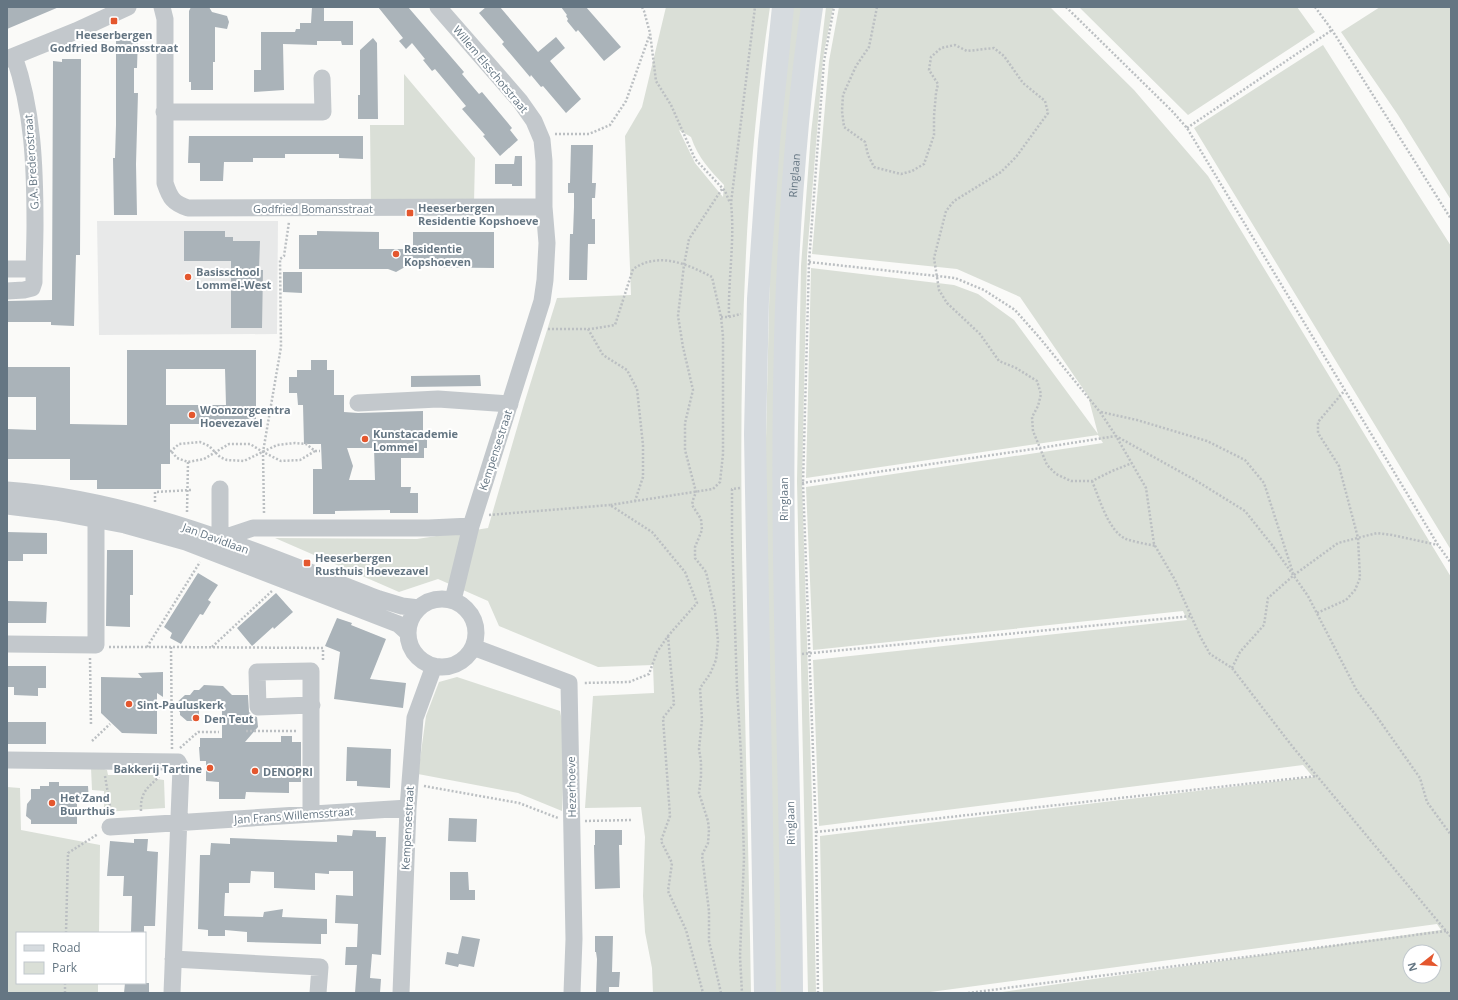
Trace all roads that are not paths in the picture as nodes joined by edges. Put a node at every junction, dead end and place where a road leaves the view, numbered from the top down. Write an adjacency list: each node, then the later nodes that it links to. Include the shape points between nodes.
1 (128, 7): 6 (street)
2 (162, 7): 8 (street, Godfried Bomansstraat, via 165,19)
3 (438, 7): 9 (street, Willem Elsschotstraat, via 520,101 534,121 542,140)
4 (783, 7): 41 (main road, via 769,142 758,299 755,426)
5 (812, 7): 42 (main road, Ringlaan, via 794,165 784,386 783,519)
6 (11, 57): 11 (street, G.A. Brederostraat, via 21,76 29,113 35,225)
7 (322, 78): 8 (street, via 323,112)
8 (164, 112): 9 (street, Godfried Bomansstraat, via 165,183 170,196 177,204 188,208)
9 (544, 207): 13 (street, Willem Elsschotstraat, via 547,243)
10 (7, 269): 11 (street)
11 (34, 269): 12 (street, G.A. Brederostraat, via 32,288)
12 (7, 291)
13 (542, 301): 15 (street, Kempensestraat)
14 (358, 403): 15 (street, via 438,399)
15 (510, 404): 20 (street, Kempensestraat)
16 (220, 489): 21 (street)
17 (7, 490): 21 (street, Jan Davidlaan, via 81,501 154,517)
18 (7, 506): 19 (street, Jan Davidlaan)
19 (96, 520): 22 (street, Jan Davidlaan, via 133,527 208,550); 27 (street, via 96,645)
20 (473, 521): 21 (street, via 429,528 253,528); 24 (street, Kempensestraat)
21 (220, 539): 22 (street, Jan Davidlaan)
22 (249, 558): 23 (street, Jan Davidlaan); 23 (street, Jan Davidlaan, via 280,578)
23 (349, 596): 25 (street, Jan Davidlaan, via 379,599); 26 (street, Jan Davidlaan, via 398,624)
24 (453, 600): 25 (street, via 435,599); 28 (street, via 461,604 473,619 476,633)
25 (419, 608): 26 (street, via 409,624)
26 (408, 633): 29 (street, via 415,654)
27 (7, 644)
28 (473, 647): 29 (street, via 468,655 453,665); 40 (street, Hezerhoeve, via 569,683 574,939)
29 (434, 666): 32 (street, Kempensestraat, via 415,718)
30 (312, 705): 33 (street)
31 (7, 760): 34 (street, via 103,761 175,756 181,768)
32 (408, 808): 33 (street, Jan Frans Willemsstraat); 39 (street, Kempensestraat)
33 (311, 813): 34 (street, Jan Frans Willemsstraat)
34 (179, 823): 35 (street, Jan Frans Willemsstraat); 36 (street)
35 (111, 827)
36 (173, 959): 37 (street); 38 (street, via 320,967)
37 (172, 993)
38 (318, 993)
39 (400, 993)
40 (572, 993)
41 (765, 993)
42 (792, 993)

